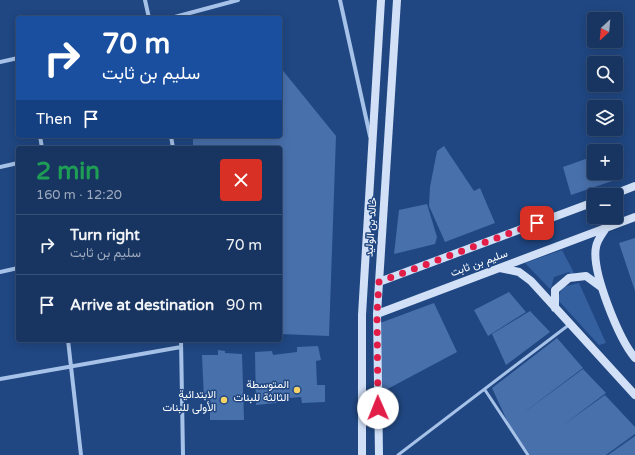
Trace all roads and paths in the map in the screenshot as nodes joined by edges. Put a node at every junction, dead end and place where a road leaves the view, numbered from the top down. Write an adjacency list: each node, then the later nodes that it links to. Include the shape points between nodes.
1 (145, 0): 6 (street)
2 (238, 0): 7 (street)
3 (340, 0): 10 (street)
4 (381, 0): 10 (street, خالد بن الوليد)
5 (397, 0): 21 (street, خالد بن الوليد)
6 (149, 16)
7 (178, 16)
8 (16, 58): 9 (street)
9 (0, 62)
10 (372, 143): 36 (street, خالد بن الوليد, via 362,315)
11 (16, 163): 12 (street)
12 (0, 167)
13 (635, 186): 14 (street)
14 (623, 191)
15 (587, 205): 21 (street, سليم بن ثابت)
16 (635, 217): 17 (street, سليم بن ثابت)
17 (606, 228): 19 (street, سليم بن ثابت); 22 (street, via 596,247)
18 (16, 268): 20 (street)
19 (499, 268): 23 (street, via 524,275); 24 (street, سليم بن ثابت)
20 (0, 272)
21 (379, 282): 24 (street, خالد بن الوليد)
22 (601, 287): 23 (street, via 586,276 569,278 555,290); 29 (street, via 627,348)
23 (555, 308): 25 (street)
24 (377, 314): 37 (street, خالد بن الوليد)
25 (570, 324): 32 (lane); 33 (street)
26 (68, 342): 30 (street)
27 (180, 342): 28 (street)
28 (181, 347): 30 (street); 35 (street)
29 (635, 358)
30 (71, 366): 31 (street); 34 (street)
31 (0, 379)
32 (485, 390): 38 (lane); 39 (lane)
33 (635, 395)
34 (81, 455)
35 (183, 455)
36 (362, 455)
37 (379, 455)
38 (398, 455)
39 (528, 455)

